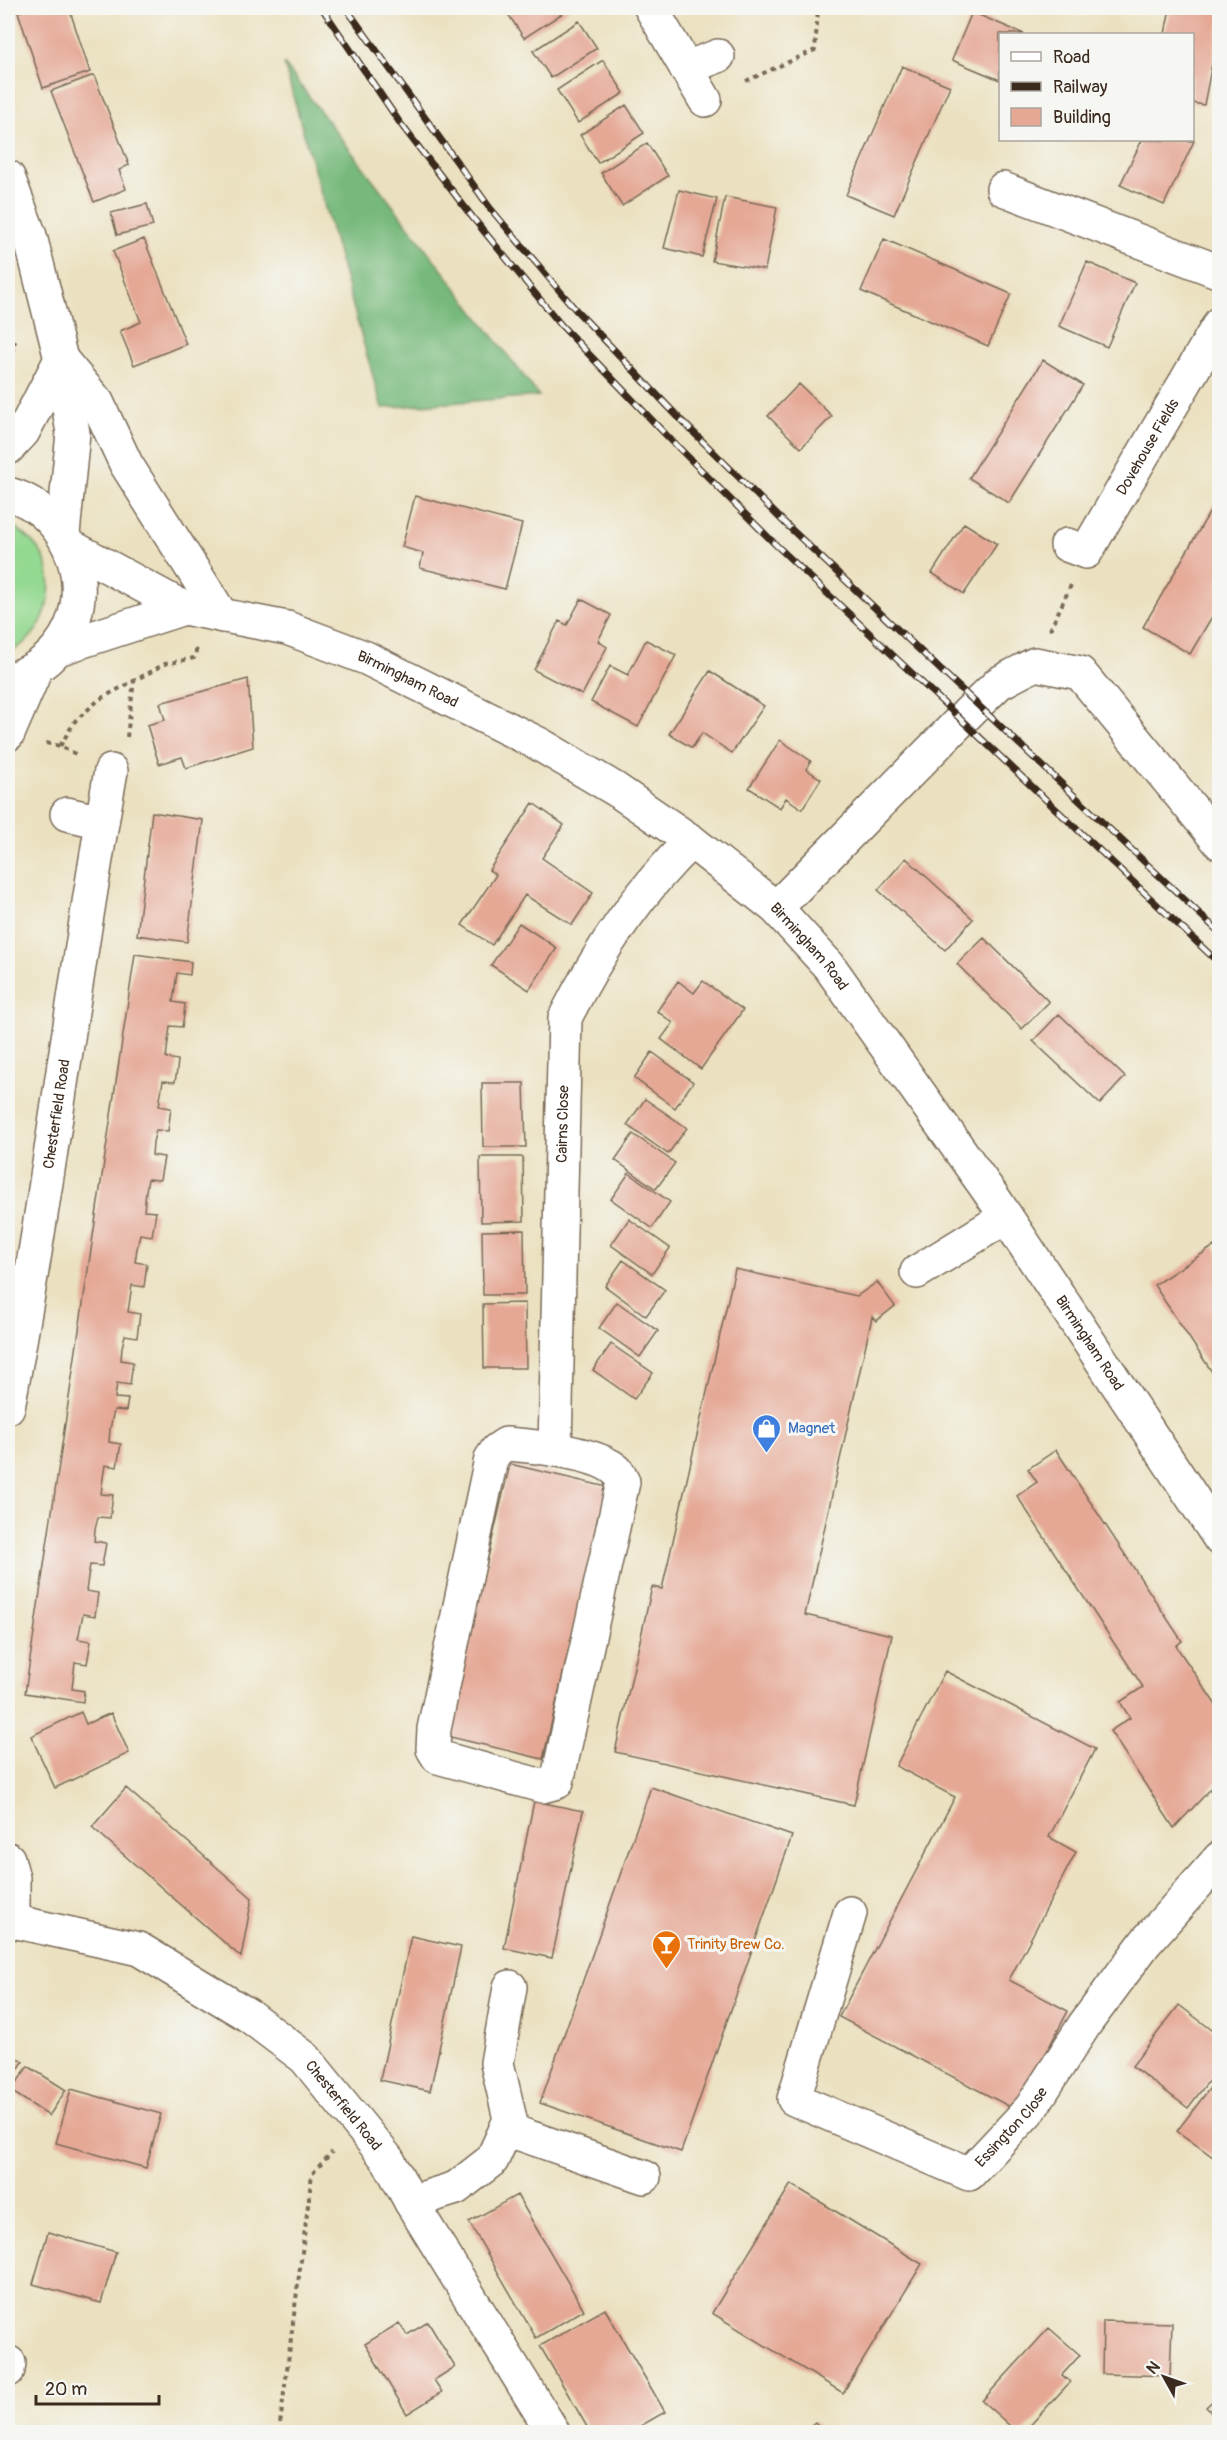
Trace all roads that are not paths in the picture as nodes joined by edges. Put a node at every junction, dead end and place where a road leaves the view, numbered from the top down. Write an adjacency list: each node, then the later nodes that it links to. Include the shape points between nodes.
1 (651, 8): 3 (main road)
2 (718, 56): 3 (main road)
3 (686, 68): 4 (main road)
4 (705, 100)
5 (8, 177): 9 (main road, via 30,236)
6 (1003, 189): 7 (main road)
7 (1220, 272)
8 (1220, 323): 13 (main road, Dovehouse Fields)
9 (61, 359): 10 (main road, via 23,432); 12 (main road, via 73,433); 15 (main road, via 97,402 126,464)
10 (8, 448)
11 (8, 494): 12 (main road, via 48,516)
12 (66, 540): 14 (main road, Birmingham Road); 16 (main road, via 77,572 78,599 71,625)
13 (1076, 549)
14 (184, 608): 15 (main road, Birmingham Road); 16 (main road, Birmingham Road)
15 (222, 616): 21 (main road, Birmingham Road, via 287,628 366,658 540,744)
16 (34, 666): 17 (main road)
17 (8, 734)
18 (111, 771): 20 (main road, Chesterfield Road)
19 (66, 814): 20 (main road)
20 (102, 822): 26 (main road, Chesterfield Road)
21 (691, 841): 23 (main road, Birmingham Road); 27 (main road, Cairns Close, via 661,869 611,939 565,1018)
22 (1220, 843): 23 (main road, via 1080,673 1035,664 999,683 969,711)
23 (776, 908): 24 (main road, Birmingham Road, via 829,966)
24 (1006, 1217): 25 (main road); 28 (main road, Birmingham Road)
25 (917, 1272)
26 (8, 1407)
27 (555, 1448): 27 (main road, via 506,1444 491,1459 433,1749 438,1758 542,1786 557,1782 623,1482 616,1470)
28 (1220, 1539)
29 (1220, 1858): 31 (main road, Essington Close, via 1145,1943 1084,2024 1031,2108 969,2174 794,2099)
30 (8, 1859): 32 (main road, Chesterfield Road, via 13,1878)
31 (850, 1912)
32 (10, 1920): 36 (main road, Chesterfield Road, via 139,1949 248,2015 305,2058 388,2160)
33 (510, 1987): 34 (main road, via 497,2063 510,2119)
34 (506, 2129): 35 (main road); 36 (main road, via 492,2160 456,2188)
35 (644, 2177)
36 (411, 2202): 37 (main road, Chesterfield Road)
37 (554, 2433)

